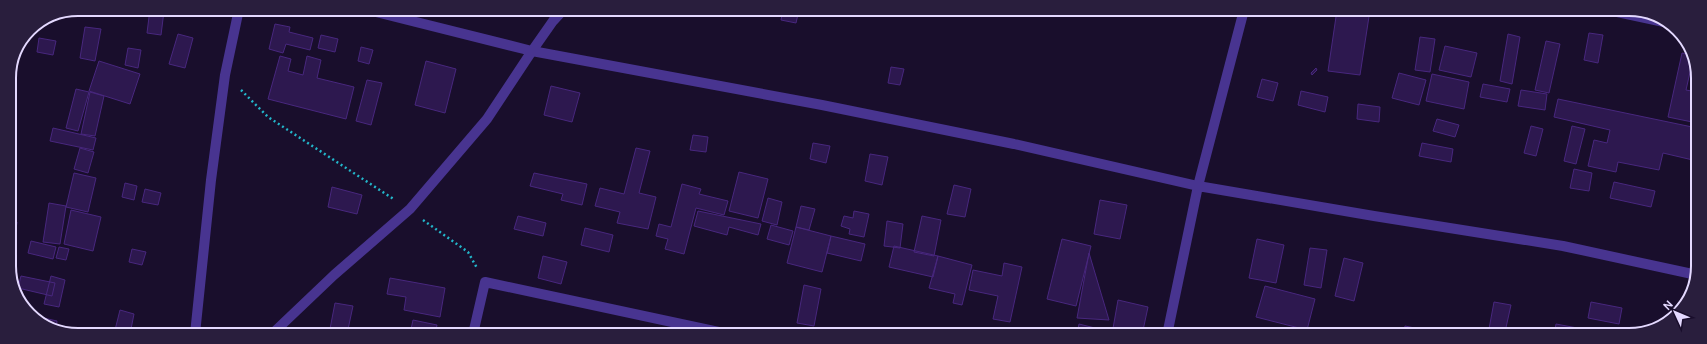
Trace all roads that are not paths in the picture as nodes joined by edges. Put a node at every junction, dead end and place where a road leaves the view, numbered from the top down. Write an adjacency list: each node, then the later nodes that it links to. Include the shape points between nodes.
1 (237, 16): 8 (street, via 225,74)
2 (392, 16): 5 (street)
3 (558, 16): 5 (street)
4 (1242, 16): 6 (street)
5 (532, 51): 6 (street, via 822,105 1014,144); 9 (street, via 487,119 410,209)
6 (1198, 186): 7 (street, via 1563,246); 12 (street)
7 (1690, 273)
8 (196, 328)
9 (278, 328)
10 (474, 328): 11 (street, via 485,282)
11 (700, 328)
12 (1168, 328)

